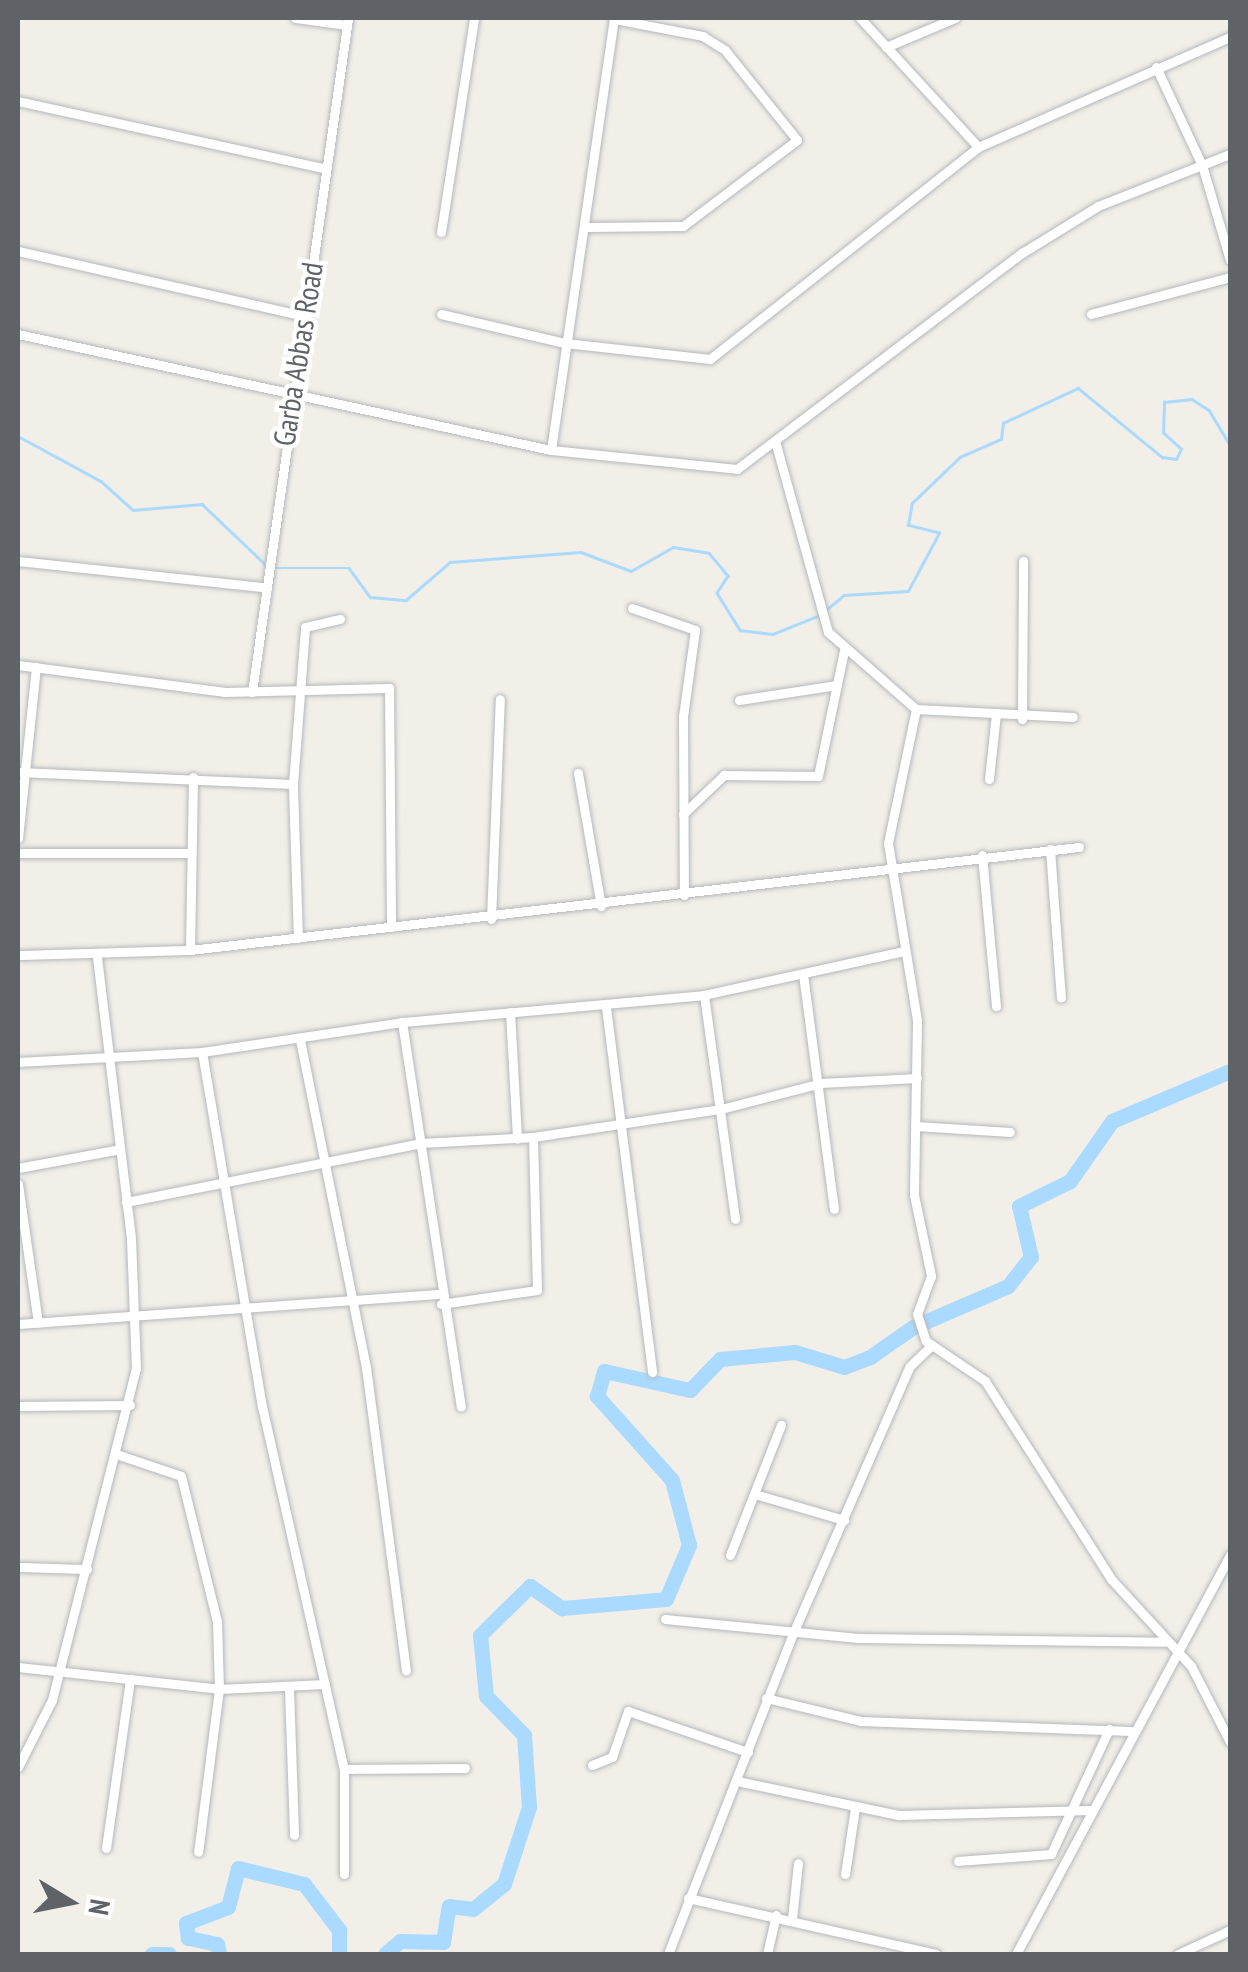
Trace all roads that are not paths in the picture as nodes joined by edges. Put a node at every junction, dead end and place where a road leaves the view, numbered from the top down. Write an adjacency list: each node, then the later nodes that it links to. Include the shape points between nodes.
1 (295, 18): 6 (street)
2 (474, 18): 16 (street)
3 (614, 18): 15 (street); 15 (street, via 703,36 725,50 797,140 683,226)
4 (860, 18): 8 (street)
5 (955, 18): 8 (street)
6 (347, 22): 14 (street, Garba Abbas Road)
7 (1230, 37): 9 (street)
8 (886, 47): 11 (street)
9 (1156, 67): 11 (street); 13 (street)
10 (18, 101): 14 (street)
11 (978, 147): 24 (street, via 710,360)
12 (1230, 154): 13 (street)
13 (1202, 165): 18 (street); 26 (street, via 1098,206 1022,253)
14 (326, 169): 22 (street, Garba Abbas Road)
15 (587, 227): 24 (street)
16 (441, 232)
17 (18, 251): 22 (street)
18 (1230, 260)
19 (1230, 277): 21 (street)
20 (441, 314): 24 (street)
21 (1091, 314)
22 (304, 316): 25 (street, Garba Abbas Road)
23 (18, 334): 25 (street)
24 (566, 343): 27 (street)
25 (292, 394): 27 (street); 30 (street, Garba Abbas Road)
26 (774, 441): 27 (street, via 722,471 652,454); 33 (street, via 828,632)
27 (551, 450)
28 (18, 561): 30 (street)
29 (1022, 561): 44 (street)
30 (262, 587): 37 (street, Garba Abbas Road)
31 (632, 608): 50 (street, via 694,630)
32 (340, 619): 38 (street, via 305,626)
33 (844, 651): 36 (street); 41 (street)
34 (18, 665): 35 (street)
35 (36, 667): 37 (street); 45 (street)
36 (838, 686): 40 (street); 50 (street, via 818,776 724,776)
37 (252, 692): 38 (street)
38 (301, 694): 49 (street); 61 (street, via 389,688)
39 (500, 699): 60 (street)
40 (739, 700)
41 (916, 708): 42 (street); 57 (street)
42 (996, 714): 44 (street); 48 (street)
43 (1073, 717): 44 (street)
44 (1022, 719)
45 (23, 772): 47 (street); 51 (street)
46 (578, 773): 59 (street)
47 (193, 777): 49 (street); 55 (street)
48 (989, 778)
49 (293, 784): 62 (street)
50 (683, 814): 58 (street)
51 (18, 838)
52 (1079, 847): 53 (street)
53 (1050, 849): 56 (street); 69 (street)
54 (18, 854): 55 (street)
55 (190, 854): 63 (street)
56 (982, 855): 57 (street); 71 (street)
57 (890, 870): 58 (street); 64 (street)
58 (684, 895): 59 (street)
59 (601, 906): 60 (street)
60 (490, 919): 61 (street)
61 (391, 927): 62 (street)
62 (298, 938): 63 (street)
63 (190, 950): 66 (street)
64 (904, 952): 67 (street); 78 (street)
65 (18, 955): 66 (street)
66 (97, 955): 75 (street)
67 (803, 974): 68 (street); 79 (street)
68 (704, 994): 70 (street); 80 (street)
69 (1062, 998)
70 (606, 1006): 72 (street); 81 (street)
71 (996, 1006)
72 (510, 1012): 73 (street); 85 (street)
73 (402, 1022): 74 (street); 86 (street)
74 (300, 1040): 76 (street); 88 (street)
75 (107, 1052): 76 (street); 77 (street); 87 (street)
76 (202, 1052): 91 (street)
77 (18, 1062)
78 (917, 1078): 79 (street); 82 (street)
79 (821, 1082): 80 (street); 93 (street)
80 (721, 1110): 81 (street); 94 (street)
81 (628, 1124): 84 (street); 102 (street)
82 (916, 1126): 83 (street); 101 (street, via 914,1195 930,1276 917,1314)
83 (1010, 1132)
84 (533, 1137): 85 (street); 96 (street, via 537,1290)
85 (517, 1139): 86 (street)
86 (420, 1144): 88 (street); 96 (street)
87 (115, 1150): 89 (street); 92 (street)
88 (322, 1164): 91 (street); 95 (street)
89 (18, 1168)
90 (18, 1184): 99 (street)
91 (220, 1184): 92 (street); 97 (street)
92 (126, 1202): 98 (street)
93 (834, 1209)
94 (735, 1220)
95 (349, 1299): 96 (street); 97 (street); 119 (street)
96 (440, 1299): 105 (street)
97 (244, 1308): 98 (street); 122 (street)
98 (136, 1316): 99 (street); 103 (street)
99 (38, 1323): 100 (street)
100 (18, 1324)
101 (929, 1343): 109 (street, via 915,1357); 116 (street, via 985,1381 1111,1579)
102 (652, 1372)
103 (130, 1405): 104 (street); 107 (street)
104 (18, 1406)
105 (462, 1407)
106 (780, 1425): 108 (street)
107 (119, 1455): 113 (street); 123 (street, via 181,1476 217,1622)
108 (758, 1494): 109 (street); 111 (street)
109 (844, 1520): 115 (street)
110 (1230, 1555): 117 (street)
111 (730, 1556)
112 (18, 1567): 113 (street)
113 (87, 1569): 120 (street)
114 (665, 1619): 115 (street)
115 (794, 1631): 116 (street); 125 (street)
116 (1164, 1642): 117 (street)
117 (1175, 1656): 127 (street); 128 (street, via 1191,1666)
118 (18, 1667): 120 (street)
119 (406, 1670)
120 (60, 1672): 121 (street); 131 (street)
121 (130, 1679): 123 (street); 139 (street)
122 (326, 1684): 124 (street); 132 (street)
123 (219, 1689): 124 (street); 140 (street)
124 (288, 1689): 138 (street)
125 (766, 1698): 126 (street, via 876,1722); 129 (street)
126 (1108, 1729): 127 (street); 135 (street)
127 (1130, 1731): 137 (street)
128 (1230, 1742)
129 (748, 1752): 130 (street, via 628,1711 612,1757); 134 (street)
130 (592, 1765)
131 (18, 1767)
132 (344, 1768): 133 (street); 143 (street)
133 (465, 1768)
134 (736, 1781): 136 (street); 145 (street)
135 (1073, 1807): 136 (street, via 911,1815); 137 (street); 141 (street, via 1051,1854)
136 (855, 1808): 144 (street)
137 (1090, 1810): 152 (street)
138 (294, 1835)
139 (106, 1848)
140 (198, 1852)
141 (958, 1861)
142 (798, 1863): 147 (street)
143 (344, 1874)
144 (845, 1874)
145 (688, 1898): 146 (street); 149 (street)
146 (776, 1915): 147 (street); 150 (street)
147 (792, 1918): 151 (street)
148 (1230, 1930): 153 (street)
149 (668, 1954)
150 (767, 1954)
151 (936, 1954)
152 (1020, 1954)
153 (1178, 1954)

